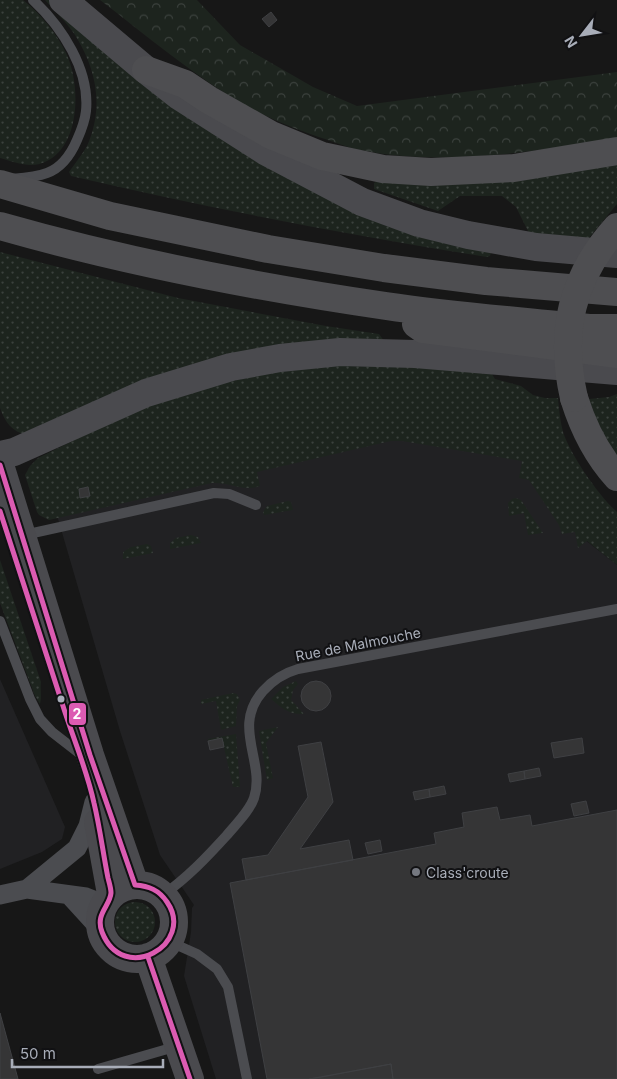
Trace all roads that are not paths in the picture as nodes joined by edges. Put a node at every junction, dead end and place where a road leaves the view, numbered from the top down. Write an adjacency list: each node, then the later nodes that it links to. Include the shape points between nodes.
1 (33, 0): 5 (lane, via 68,41 81,72 86,112 75,146 62,164 47,173)
2 (63, 0): 3 (main road)
3 (146, 70): 4 (highway, via 185,84 271,135 322,156 383,170 431,172 514,168); 8 (main road, via 265,151 362,202 419,223 468,235 536,247)
4 (617, 152)
5 (0, 183): 10 (highway, via 110,216 268,249)
6 (0, 226): 12 (highway, via 143,262)
7 (617, 227): 18 (highway, bridge, via 594,256 576,293 567,354 568,374 578,413 595,446)
8 (617, 254)
9 (617, 273): 10 (highway, via 534,270)
10 (486, 281): 11 (highway)
11 (617, 292)
12 (387, 307): 13 (highway, via 589,328); 14 (highway, via 424,329)
13 (617, 328)
14 (617, 354)
15 (617, 371): 16 (main road, via 415,354 340,352 280,358 231,367 146,393 14,452)
16 (0, 455)
17 (0, 465): 21 (main road)
18 (617, 477)
19 (256, 505): 21 (lane, via 229,494 214,493)
20 (0, 511): 22 (main road)
21 (23, 536): 22 (main road)
22 (29, 578): 25 (main road)
23 (617, 609): 29 (lane, Rue de Malmouche, via 298,669 282,675 260,695 250,718 249,739 256,778 253,801 201,863)
24 (0, 621): 25 (lane, via 40,719 52,732)
25 (84, 754): 26 (main road); 31 (main road)
26 (94, 802): 27 (street, via 88,826 77,848); 31 (main road)
27 (27, 890): 28 (street); 30 (street)
28 (0, 895)
29 (163, 895): 31 (main road, via 144,885); 32 (main road, via 171,907 174,928)
30 (70, 896): 31 (street); 31 (street)
31 (113, 903): 32 (main road, via 106,942 114,951 130,958)
32 (158, 949): 33 (main road); 36 (lane, via 197,954 217,969 228,988)
33 (178, 1046): 34 (lane); 35 (main road)
34 (98, 1069)
35 (190, 1079)
36 (247, 1079)

